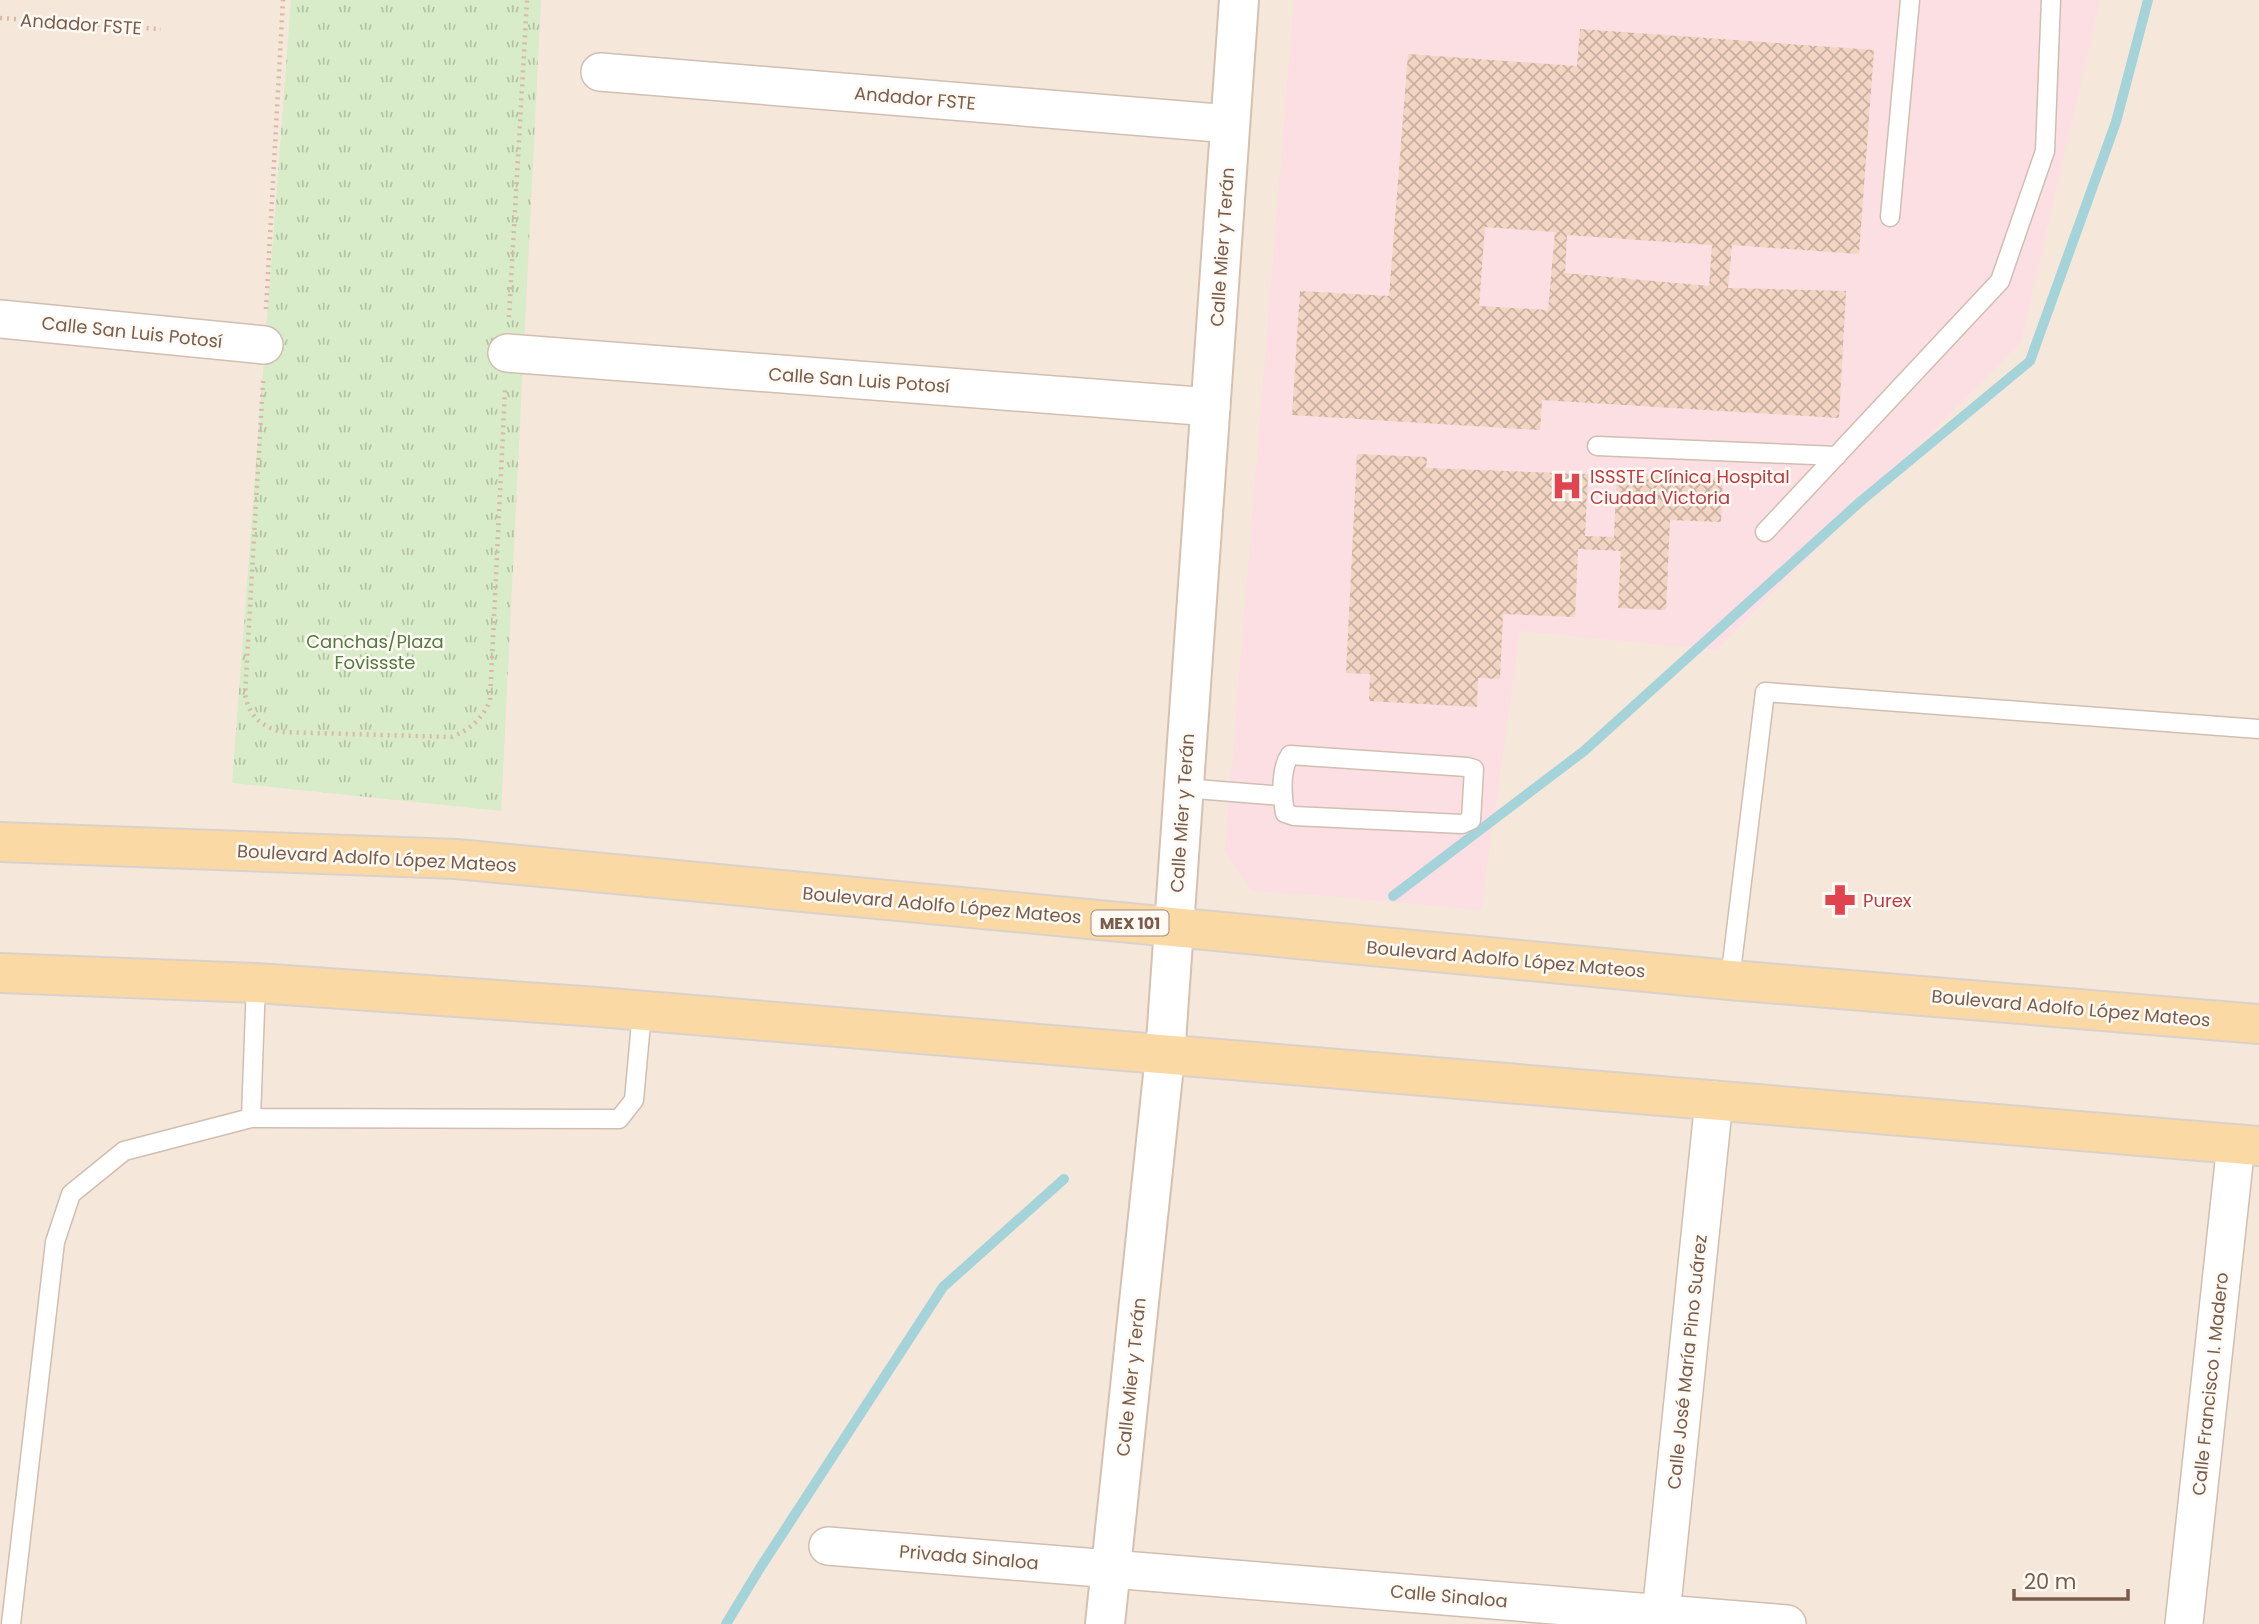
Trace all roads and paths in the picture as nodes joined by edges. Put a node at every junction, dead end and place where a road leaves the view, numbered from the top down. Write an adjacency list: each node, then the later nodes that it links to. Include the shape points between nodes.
1 (283, 0): 12 (path)
2 (527, 0): 13 (path)
3 (1239, 0): 9 (street, Calle Mier y Terán)
4 (1910, 0): 10 (lane)
5 (2051, 0): 16 (lane, via 2045,151 2000,281)
6 (0, 18): 7 (path, Andador FSTE)
7 (162, 29)
8 (600, 72): 9 (street, Andador FSTE)
9 (1230, 124): 14 (street, Calle Mier y Terán)
10 (1890, 217)
11 (0, 319): 12 (street, Calle San Luis Potosí)
12 (264, 345): 13 (path, via 245,695 252,717 281,732 451,737 484,713 490,701)
13 (507, 353): 14 (street, Calle San Luis Potosí)
14 (1211, 407): 19 (street, Calle Mier y Terán)
15 (1597, 446): 16 (lane)
16 (1837, 456): 17 (lane)
17 (1765, 532)
18 (2259, 729): 24 (lane, via 1765,692)
19 (1183, 788): 20 (lane); 22 (street, Calle Mier y Terán)
20 (1283, 796): 20 (lane, via 1285,762 1290,755 1474,769 1471,820 1462,824 1294,816 1285,813)
21 (0, 842): 22 (main road, Boulevard Adolfo López Mateos / MEX 101, via 456,859)
22 (1173, 927): 24 (main road, Boulevard Adolfo López Mateos / MEX 101); 28 (street, Calle Mier y Terán)
23 (0, 973): 25 (main road)
24 (1730, 980): 27 (main road, Boulevard Adolfo López Mateos / MEX 101)
25 (256, 983): 26 (main road); 30 (lane)
26 (642, 1012): 28 (main road); 30 (lane, via 634,1100 619,1119)
27 (2259, 1024)
28 (1165, 1056): 29 (main road); 33 (street, Calle Mier y Terán)
29 (1714, 1100): 31 (main road); 34 (street, Calle José María Pino Suárez)
30 (251, 1118): 35 (lane, via 124,1151 71,1194 55,1242)
31 (2248, 1145): 38 (street, Calle Francisco I. Madero)
32 (828, 1546): 33 (street, Privada Sinaloa)
33 (1111, 1569): 34 (street, Calle Sinaloa); 36 (street, Calle Mier y Terán)
34 (1661, 1619): 37 (street, Calle Sinaloa)
35 (11, 1624)
36 (1105, 1624)
37 (1787, 1624)
38 (2184, 1624)

